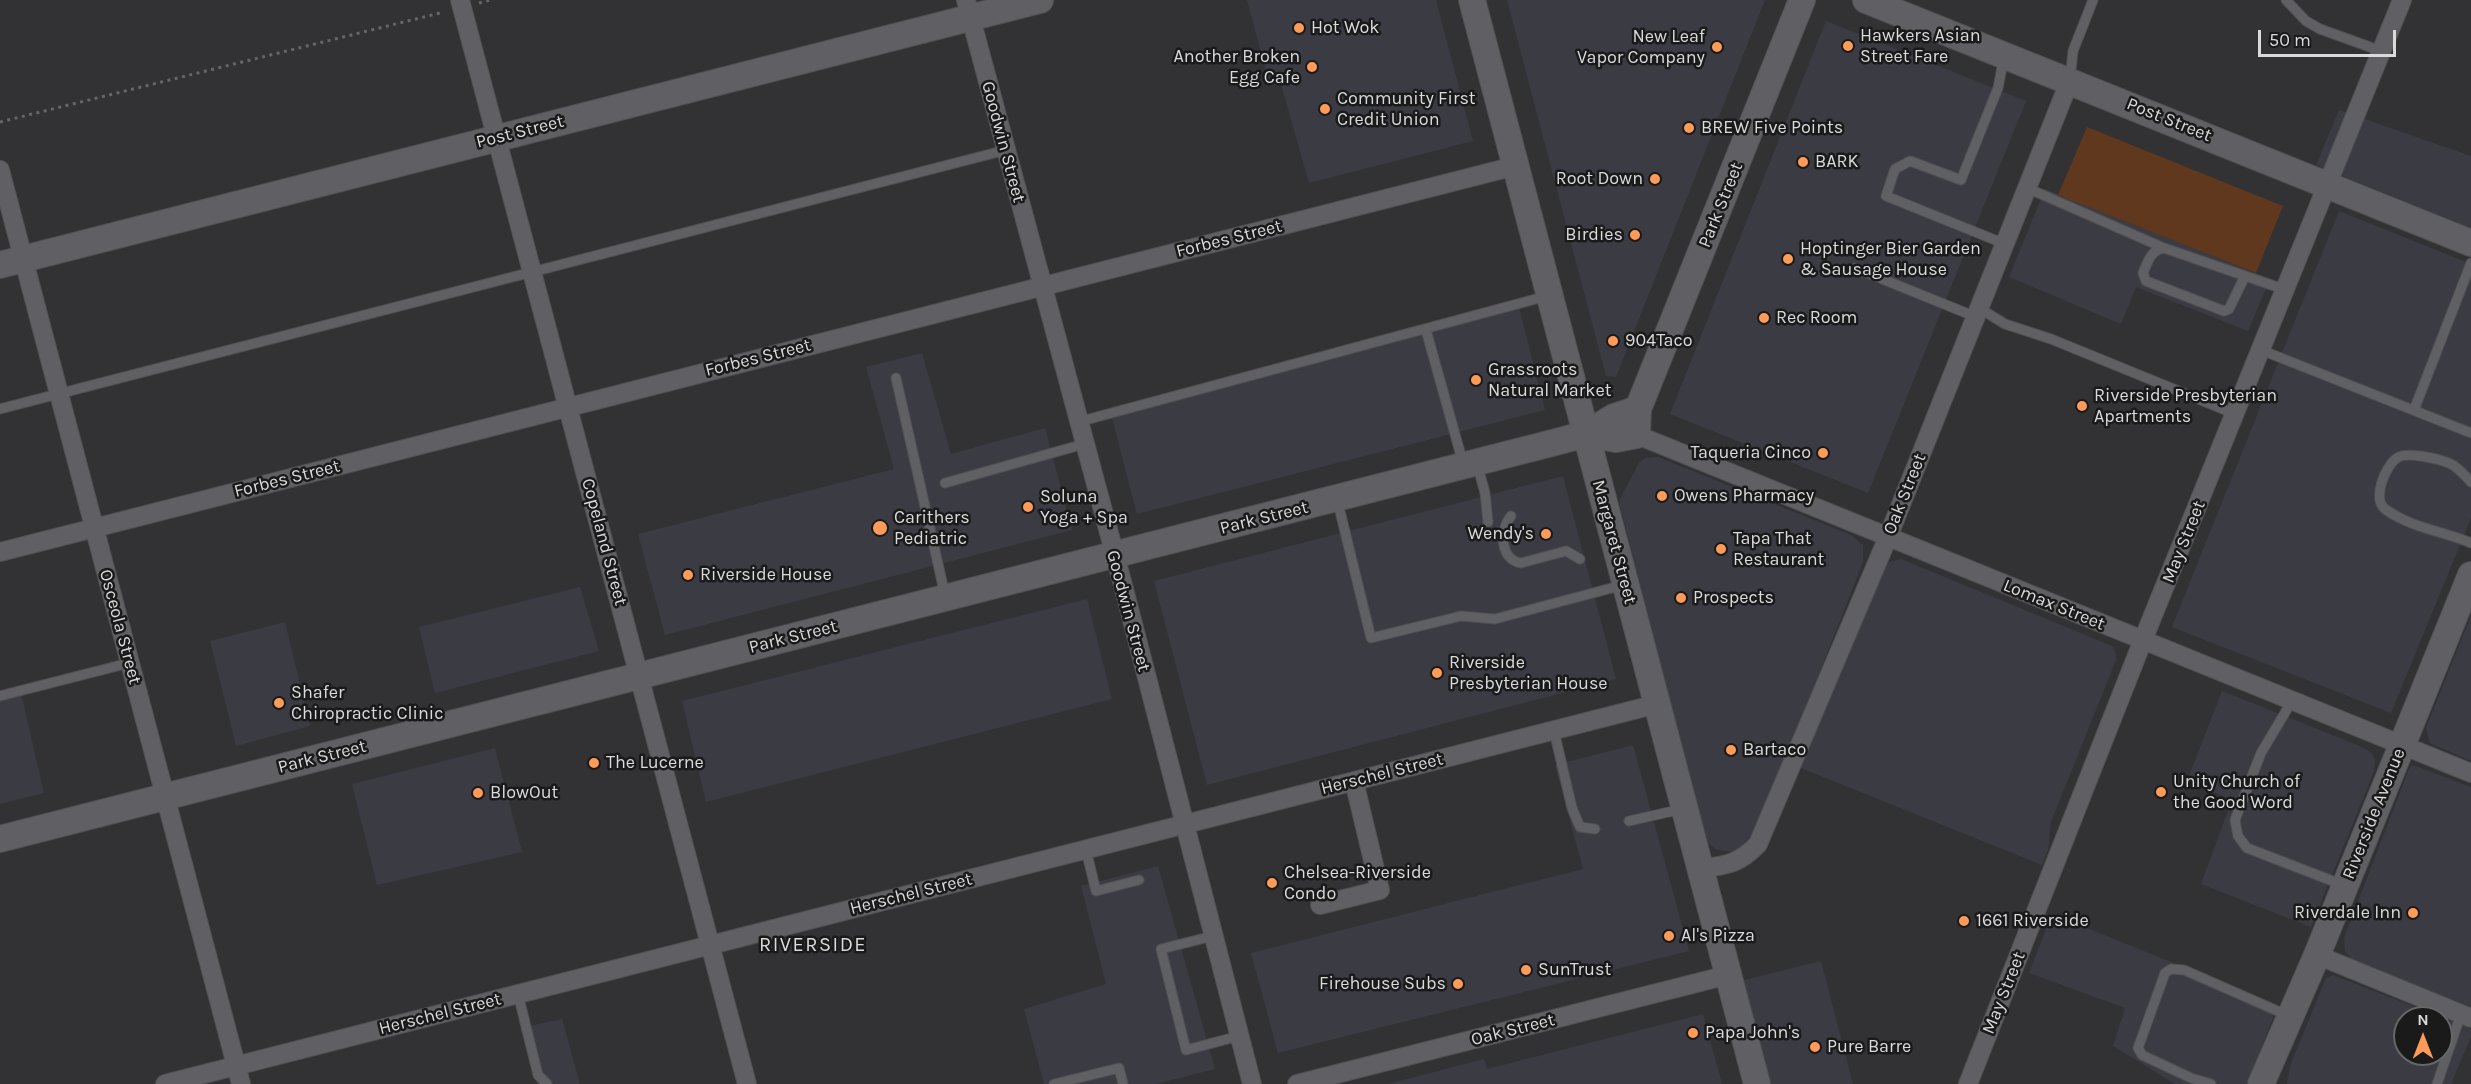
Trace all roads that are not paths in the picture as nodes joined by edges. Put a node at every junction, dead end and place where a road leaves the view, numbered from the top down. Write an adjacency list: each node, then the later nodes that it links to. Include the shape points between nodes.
1 (1040, 0): 9 (street, Post Street)
2 (1472, 0): 15 (street, Margaret Street)
3 (1802, 0): 37 (street, Park Street)
4 (1866, 0): 11 (street, Post Street)
5 (2093, 0): 12 (lane, via 2073,51)
6 (2286, 0): 10 (lane, via 2320,29)
7 (2402, 0): 10 (street, May Street)
8 (460, 4): 13 (street, Copeland Street)
9 (968, 9): 13 (street, Post Street); 14 (street, Goodwin Street)
10 (2381, 51): 17 (street, May Street)
11 (2005, 55): 12 (street, Post Street); 20 (lane, via 1998,88 1960,180 1910,161 1895,169 1886,196)
12 (2070, 80): 17 (street, Post Street); 18 (street, Oak Street)
13 (496, 138): 22 (street, Post Street); 25 (street, Copeland Street)
14 (1006, 150): 25 (lane); 27 (street, Goodwin Street)
15 (1515, 166): 27 (street, Forbes Street); 29 (street, Margaret Street)
16 (0, 170): 22 (street, Osceola Street)
17 (2328, 185): 19 (street, Post Street); 28 (street, May Street)
18 (2027, 188): 20 (street, Oak Street); 21 (lane)
19 (2471, 243)
20 (2005, 244): 30 (street, Oak Street)
21 (2164, 248): 26 (lane); 26 (lane, via 2152,253 2144,278 2218,310 2229,309)
22 (12, 262): 34 (street, Osceola Street)
23 (2471, 263): 38 (lane)
24 (1855, 268): 30 (lane)
25 (531, 273): 34 (lane); 35 (street, Copeland Street)
26 (2245, 276): 28 (lane)
27 (1041, 286): 35 (street, Forbes Street); 40 (street, Goodwin Street)
28 (2286, 290): 32 (street, May Street)
29 (1549, 296): 31 (lane); 42 (street, Margaret Street)
30 (1978, 313): 39 (lane); 52 (street, Oak Street)
31 (1426, 330): 40 (lane); 45 (lane)
32 (2261, 350): 38 (lane); 39 (street, May Street)
33 (897, 378): 59 (lane)
34 (60, 393): 36 (lane); 51 (street, Osceola Street)
35 (567, 407): 51 (street, Forbes Street); 62 (street, Copeland Street)
36 (0, 409)
37 (1638, 409): 42 (street, Park Street, via 1614,417); 43 (street, Park Street)
38 (2414, 411): 41 (lane)
39 (2235, 414): 60 (street, May Street)
40 (1078, 422): 44 (street, Goodwin Street)
41 (2471, 433)
42 (1586, 434): 43 (street, Park Street, via 1616,439); 45 (street, Park Street); 58 (street, Margaret Street)
43 (1637, 435): 52 (street, Lomax Street)
44 (1084, 444): 47 (lane); 55 (street, Goodwin Street)
45 (1471, 465): 48 (street, Park Street); 50 (lane, via 1485,493)
46 (2471, 482): 53 (lane, via 2451,464 2408,454 2398,456 2390,464 2378,496 2385,509 2406,520)
47 (945, 483)
48 (1337, 499): 55 (street, Park Street); 58 (lane, via 1371,638 1461,616 1495,619)
49 (1511, 516): 56 (lane, via 1503,525 1502,535 1514,562 1566,551)
50 (1488, 522)
51 (93, 528): 54 (street, Forbes Street); 61 (street, Osceola Street)
52 (1888, 537): 60 (street, Lomax Street); 77 (street, Oak Street, via 1758,844 1734,864)
53 (2471, 543)
54 (0, 552)
55 (1114, 555): 59 (street, Park Street); 73 (street, Goodwin Street)
56 (1580, 559)
57 (2471, 575): 67 (street, Riverside Avenue)
58 (1626, 584): 65 (street, Margaret Street)
59 (946, 598): 62 (street, Park Street)
60 (2143, 640): 64 (street, Lomax Street); 99 (street, May Street)
61 (129, 663): 63 (lane); 70 (street, Osceola Street)
62 (639, 676): 70 (street, Park Street); 82 (street, Copeland Street)
63 (0, 696)
64 (2292, 700): 67 (street, Lomax Street); 79 (lane, via 2260,753 2235,820 2238,836 2247,848)
65 (1657, 704): 66 (street, Herschel Street); 71 (street, Margaret Street)
66 (1554, 731): 69 (street, Herschel Street); 74 (lane, via 1572,808 1580,827)
67 (2402, 745): 68 (street, Lomax Street); 79 (street, Riverside Avenue)
68 (2471, 773)
69 (1354, 782): 73 (street, Herschel Street); 80 (street, via 1380,890)
70 (165, 797): 75 (street, Park Street); 89 (street, Osceola Street)
71 (1684, 808): 72 (lane); 77 (street, Margaret Street)
72 (1629, 821)
73 (1184, 825): 76 (street, Herschel Street); 81 (street, Goodwin Street)
74 (1595, 829)
75 (0, 839)
76 (1086, 850): 78 (lane, via 1096,891); 82 (street, Herschel Street)
77 (1700, 868): 84 (street, Margaret Street)
78 (1138, 880)
79 (2346, 885): 83 (street, Riverside Avenue)
80 (1320, 905)
81 (1213, 936): 88 (street, Goodwin Street); 88 (lane, via 1161,950 1186,1050)
82 (710, 945): 85 (street, Herschel Street); 93 (street, Copeland Street)
83 (2318, 955): 86 (street, Riverside Avenue); 87 (street)
84 (1728, 975): 97 (street, Oak Street); 98 (street, Margaret Street)
85 (518, 994): 89 (street, Herschel Street); 92 (lane, via 538,1075)
86 (2290, 1016): 100 (lane, via 2184,970 2171,969 2165,973 2138,1048 2142,1055); 101 (street, Riverside Avenue)
87 (2466, 1016): 102 (lane)
88 (1239, 1036): 96 (street, Goodwin Street)
89 (236, 1066): 90 (street, Herschel Street); 91 (street, Osceola Street)
90 (165, 1084)
91 (241, 1084)
92 (547, 1084)
93 (747, 1084)
94 (1054, 1084): 95 (lane, via 1119,1068)
95 (1123, 1084)
96 (1252, 1084)
97 (1297, 1084)
98 (1757, 1084)
99 (1968, 1084)
100 (2211, 1084)
101 (2261, 1084)
102 (2437, 1084)

